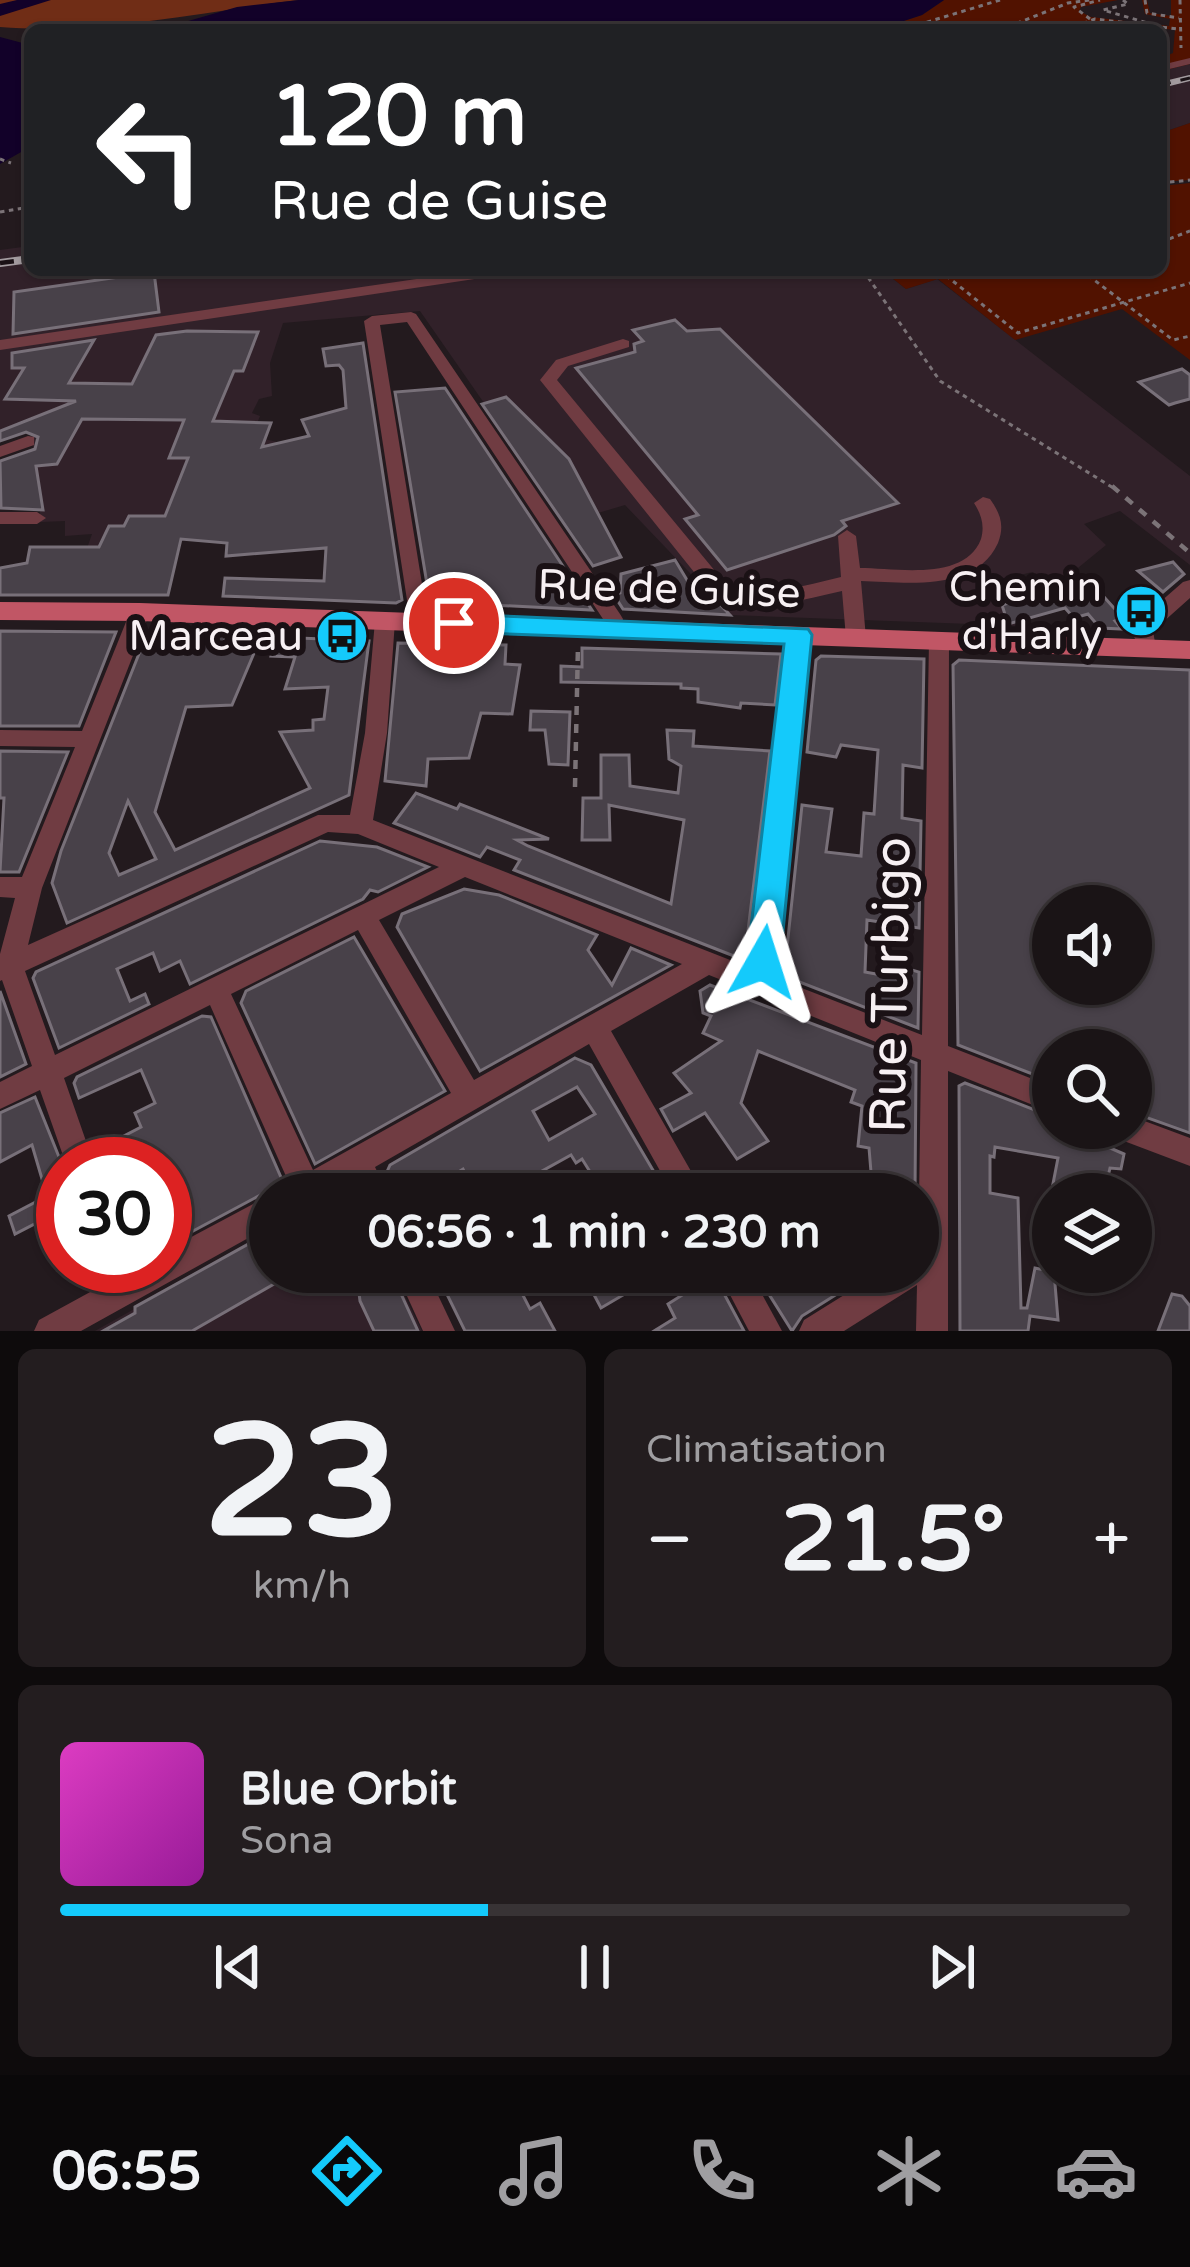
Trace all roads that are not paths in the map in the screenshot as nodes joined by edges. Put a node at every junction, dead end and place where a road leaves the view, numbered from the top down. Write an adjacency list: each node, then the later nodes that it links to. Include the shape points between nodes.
1 (467, 276): 3 (street)
2 (623, 344): 10 (street, via 562,363 548,380 713,582 727,593 767,600)
3 (0, 345)
4 (28, 441): 5 (street)
5 (0, 452)
6 (983, 503): 10 (street, via 992,533 985,554 967,568)
7 (0, 518): 8 (street)
8 (37, 518)
9 (848, 536): 10 (street)
10 (850, 578): 18 (street)
11 (1190, 587): 20 (street, via 1142,629)
12 (0, 611): 13 (main road, Rue de Guise)
13 (140, 612): 14 (main road, Rue de Guise); 23 (street)
14 (385, 621): 15 (main road, Rue de Guise); 24 (street)
15 (418, 621): 16 (main road, Rue de Guise); 16 (street, via 372,321 411,317)
16 (612, 628): 17 (main road, Rue de Guise)
17 (798, 635): 18 (main road, Rue de Guise); 31 (street)
18 (856, 638): 19 (main road, Rue de Guise)
19 (939, 641): 20 (main road, Rue de Guise); 34 (street, Rue Turbigo)
20 (1146, 648): 21 (main road, Rue de Guise)
21 (1190, 650)
22 (0, 738): 23 (street)
23 (90, 739): 27 (street)
24 (360, 825): 25 (street); 30 (street, via 326,822)
25 (464, 866): 28 (street); 29 (street)
26 (0, 887): 27 (street)
27 (30, 888): 30 (street)
28 (363, 916): 32 (street); 38 (street)
29 (707, 963): 31 (street); 33 (street)
30 (5, 968): 35 (street)
31 (756, 982): 34 (street)
32 (217, 989): 35 (street); 43 (street)
33 (594, 1027): 38 (street); 46 (street)
34 (936, 1056): 36 (street); 47 (street, Rue Turbigo)
35 (51, 1071): 37 (street); 39 (street)
36 (1032, 1092)
37 (0, 1096)
38 (468, 1096): 42 (street)
39 (72, 1137)
40 (1152, 1138): 41 (street)
41 (1190, 1153)
42 (358, 1162): 44 (street); 45 (street)
43 (295, 1173)
44 (338, 1173)
45 (363, 1173)
46 (676, 1173)
47 (927, 1173)
48 (249, 1219): 49 (street)
49 (192, 1245)
50 (99, 1293): 55 (street)
51 (421, 1293): 56 (street)
52 (745, 1293): 57 (street)
53 (876, 1293): 58 (street)
54 (925, 1293): 59 (street, Rue Turbigo)
55 (50, 1331)
56 (439, 1331)
57 (766, 1331)
58 (815, 1331)
59 (932, 1331)

